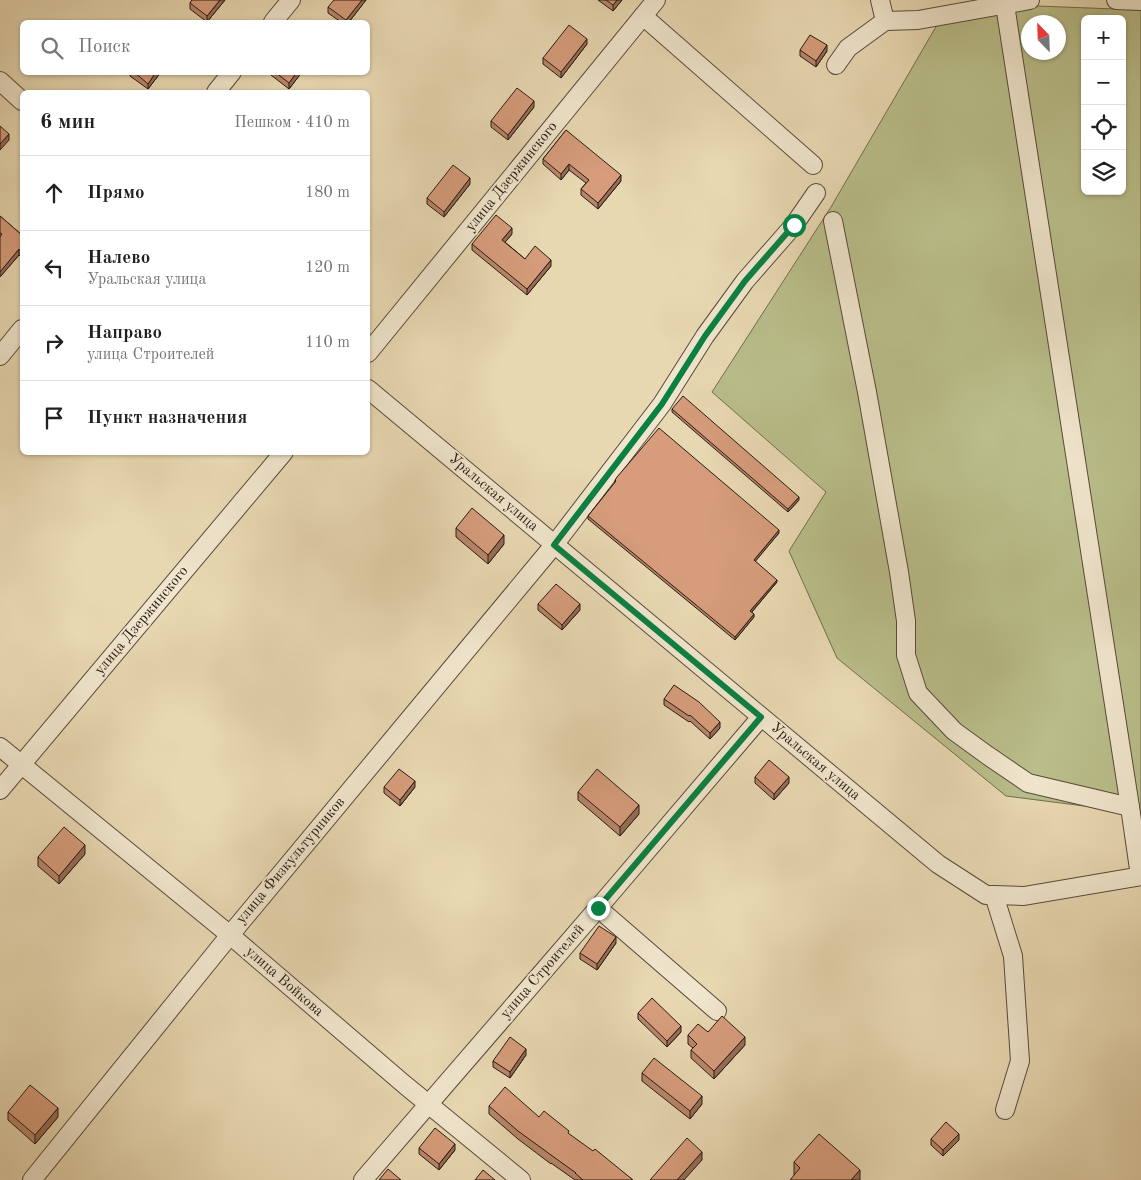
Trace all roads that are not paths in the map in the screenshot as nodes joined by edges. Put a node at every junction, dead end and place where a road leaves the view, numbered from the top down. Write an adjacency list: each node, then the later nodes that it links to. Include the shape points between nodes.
1 (291, 0): 9 (street)
2 (656, 0): 8 (street, улица Дзержинского)
3 (880, 0): 10 (street)
4 (1030, 0): 7 (street)
5 (1116, 0): 6 (street)
6 (1141, 1)
7 (1006, 5): 10 (street, via 918,20); 29 (street)
8 (643, 16): 16 (street); 20 (street, улица Дзержинского)
9 (275, 20)
10 (885, 21): 11 (street, via 848,48)
11 (836, 65)
12 (230, 75): 14 (street)
13 (0, 81): 15 (street)
14 (218, 90)
15 (20, 99)
16 (813, 165)
17 (816, 193): 24 (street, улица Физкультурников, via 794,225 745,281 662,404)
18 (832, 221): 29 (street, via 900,572 906,655 918,693 954,731 1028,783)
19 (20, 331): 21 (street)
20 (370, 351)
21 (0, 356)
22 (370, 391): 24 (street, Уральская улица)
23 (281, 455): 27 (street, улица Дзержинского)
24 (554, 545): 25 (street, Уральская улица); 33 (street, улица Физкультурников)
25 (761, 717): 31 (street, Уральская улица, via 938,864 986,894); 32 (street, улица Строителей)
26 (0, 747): 27 (street, улица Войкова)
27 (21, 764): 28 (street, улица Дзержинского); 33 (street, улица Войкова)
28 (0, 790)
29 (1130, 807): 30 (street)
30 (1140, 876): 31 (street, Уральская улица, via 1024,896)
31 (994, 895): 36 (street, via 1013,956 1020,1061)
32 (598, 908): 34 (street); 35 (street, улица Строителей)
33 (230, 935): 35 (street, улица Войкова); 37 (street, улица Физкультурников)
34 (717, 1011)
35 (429, 1104): 38 (street, улица Строителей); 39 (street, улица Войкова)
36 (1005, 1110)
37 (32, 1180)
38 (363, 1180)
39 (521, 1180)

